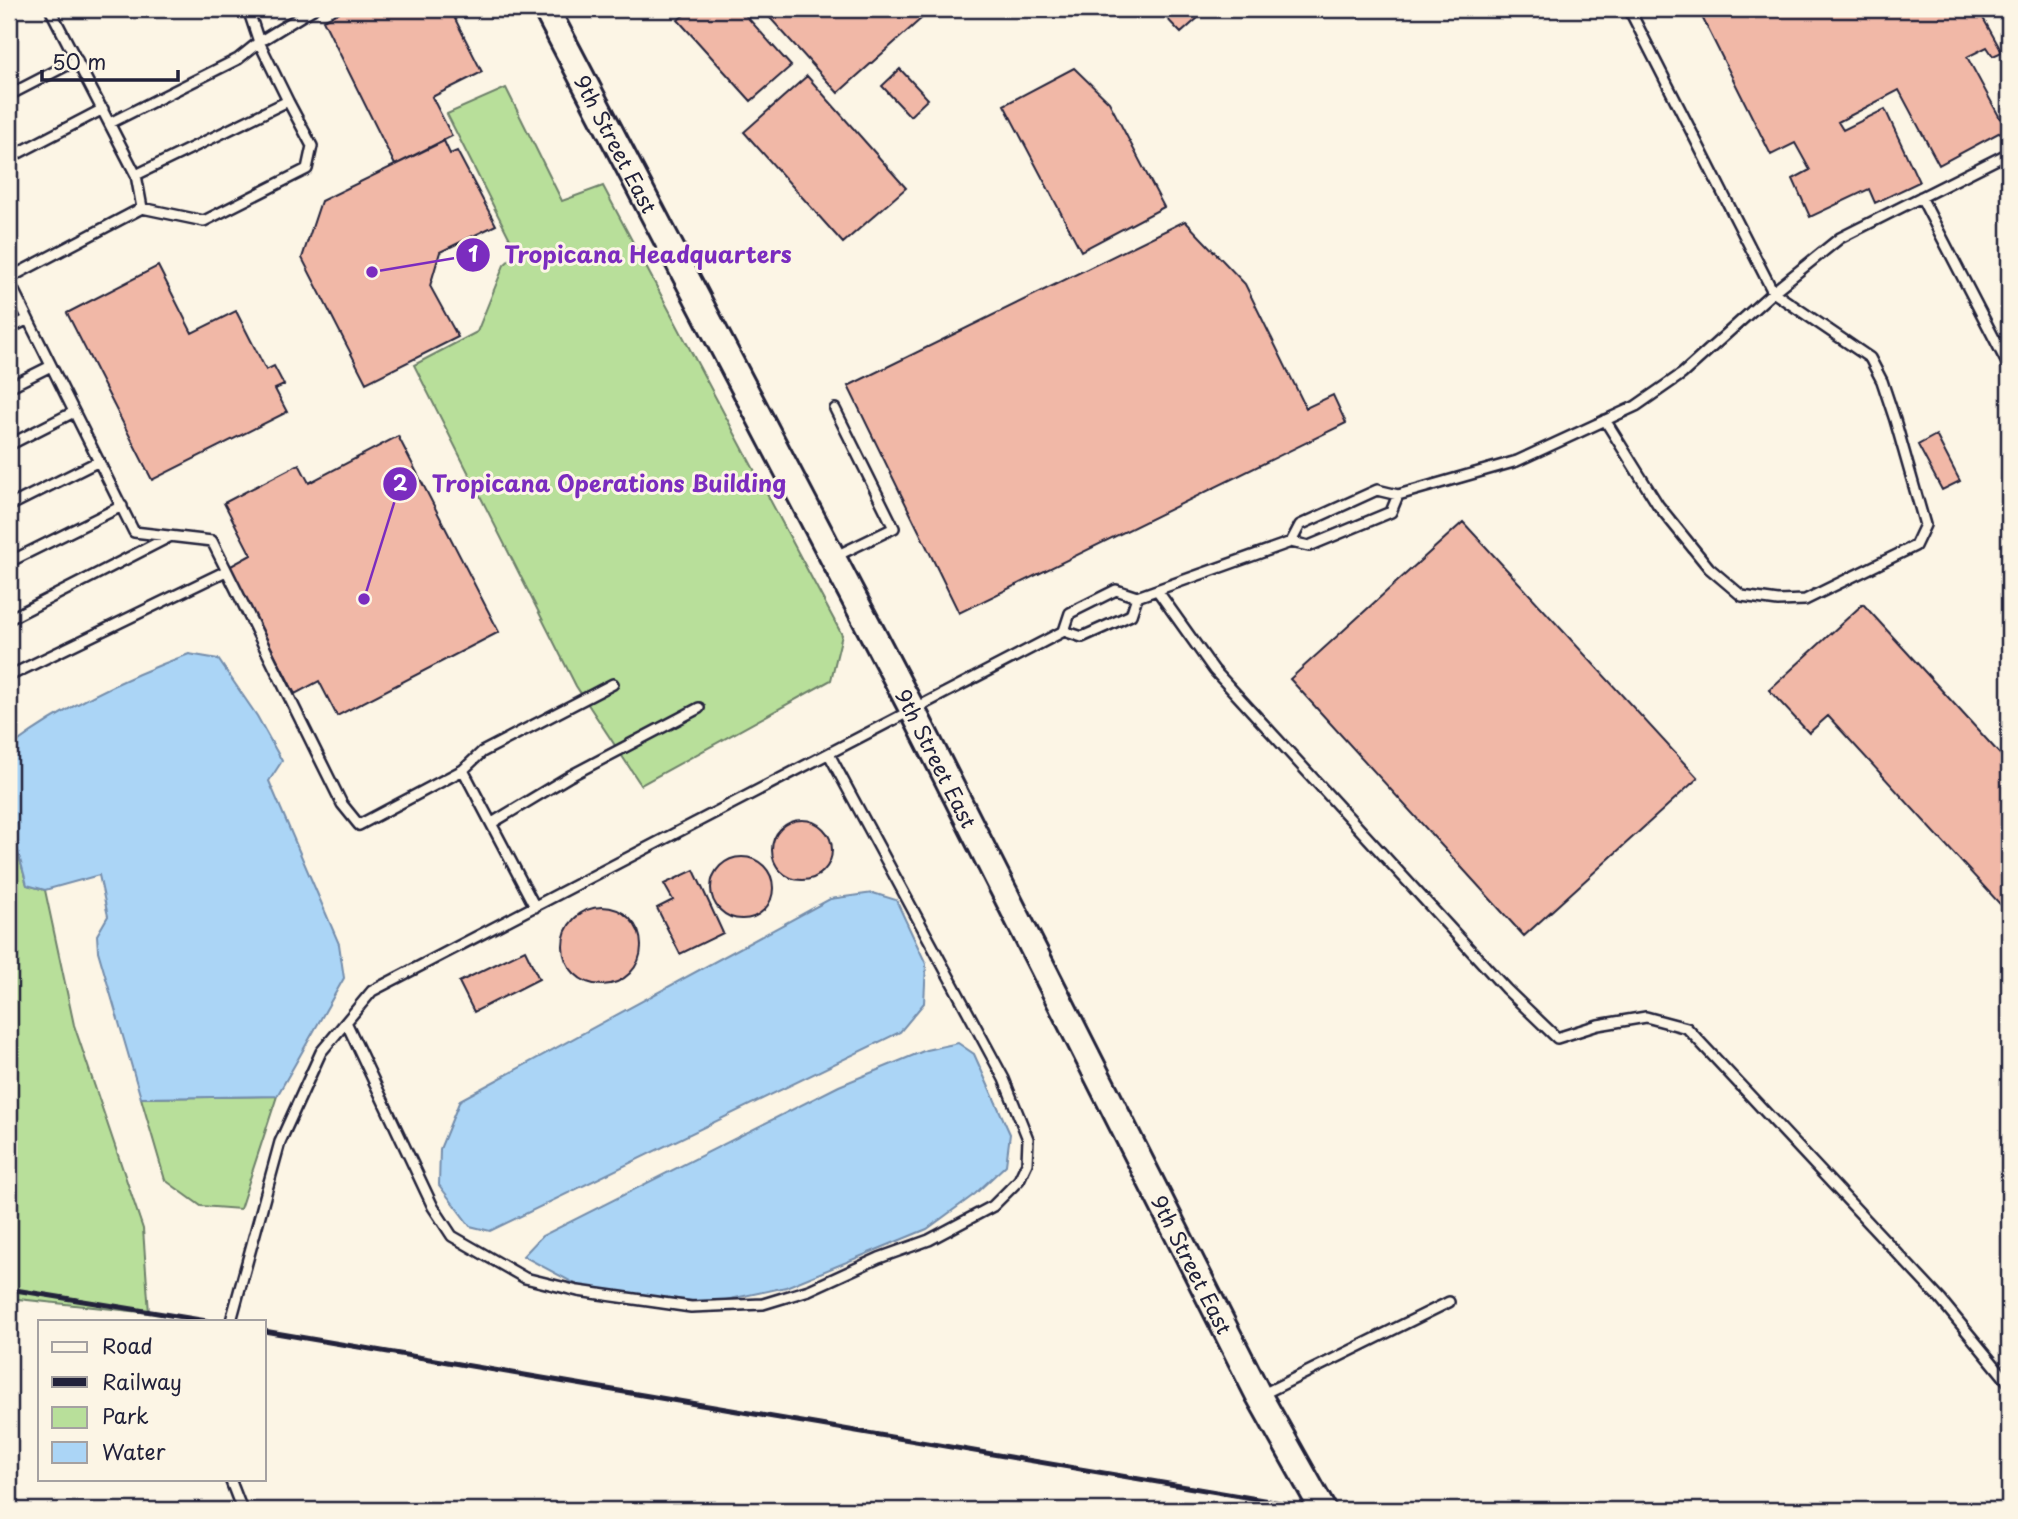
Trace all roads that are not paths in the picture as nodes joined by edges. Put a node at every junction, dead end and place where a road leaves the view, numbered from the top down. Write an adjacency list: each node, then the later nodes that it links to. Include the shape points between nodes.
1 (50, 9): 7 (lane)
2 (248, 9): 6 (lane)
3 (313, 9): 6 (lane)
4 (546, 9): 34 (street, 9th Street East)
5 (1629, 9): 18 (lane)
6 (259, 42): 9 (lane); 11 (lane, via 237,59)
7 (76, 60): 8 (lane); 10 (lane)
8 (9, 95)
9 (288, 101): 14 (lane); 16 (lane, via 312,146 307,169 204,221)
10 (103, 109): 11 (lane); 13 (lane)
11 (110, 123): 14 (lane)
12 (2009, 153): 15 (lane)
13 (9, 158)
14 (136, 175): 16 (lane)
15 (1920, 197): 18 (lane, via 1840,238); 22 (lane)
16 (142, 208): 17 (lane)
17 (9, 279): 19 (lane)
18 (1773, 292): 26 (lane, via 1682,374 1636,406); 26 (lane, via 1870,358 1882,381 1926,524 1915,546 1805,600 1742,596 1709,568 1658,505)
19 (28, 319): 20 (lane); 21 (lane)
20 (9, 329)
21 (51, 366): 23 (lane); 25 (lane)
22 (2009, 367)
23 (9, 387)
24 (835, 409): 34 (lane, via 894,528)
25 (74, 412): 27 (lane); 28 (lane)
26 (1605, 420): 29 (lane, via 1517,461)
27 (9, 445)
28 (99, 461): 30 (lane); 31 (lane)
29 (1398, 495): 33 (lane, via 1377,491 1300,525); 33 (lane, via 1391,512 1309,546)
30 (9, 506)
31 (122, 506): 32 (lane, via 134,532); 35 (lane)
32 (169, 536): 36 (lane, via 212,541); 39 (lane)
33 (1292, 542): 37 (lane)
34 (833, 558): 44 (street, 9th Street East)
35 (9, 562)
36 (226, 571): 41 (lane); 46 (lane, via 342,804 359,825)
37 (1157, 590): 38 (lane); 52 (lane, via 1214,670 1506,989 1557,1038 1646,1017 1687,1028 1941,1300)
38 (1137, 597): 40 (lane, via 1131,615 1082,637); 40 (lane, via 1116,590 1070,613)
39 (9, 619)
40 (1064, 631): 44 (lane)
41 (9, 676)
42 (613, 684): 46 (lane, via 482,752)
43 (699, 708): 47 (lane)
44 (913, 711): 45 (lane); 53 (street, 9th Street East)
45 (830, 756): 48 (lane); 49 (lane, via 1004,1079 1028,1139 1027,1163 1019,1180 993,1206 929,1240 809,1290 762,1304 691,1307 578,1292 525,1278 452,1236 433,1207)
46 (463, 770): 47 (lane)
47 (492, 823): 48 (lane)
48 (536, 907): 49 (lane, via 372,992)
49 (346, 1022): 51 (lane, via 321,1052 280,1142)
50 (1450, 1302): 53 (lane)
51 (231, 1320)
52 (2009, 1383)
53 (1259, 1396): 56 (street, 9th Street East)
54 (230, 1480): 55 (lane)
55 (242, 1510)
56 (1323, 1510)

